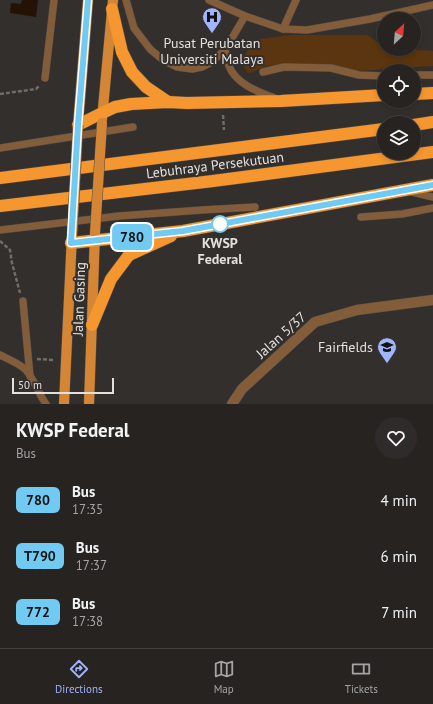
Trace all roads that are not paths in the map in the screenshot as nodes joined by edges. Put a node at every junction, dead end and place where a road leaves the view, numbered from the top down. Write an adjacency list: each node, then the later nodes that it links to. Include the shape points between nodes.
1 (54, 0): 13 (lane)
2 (88, 0): 24 (main road, Jalan Gasing)
3 (126, 0): 10 (lane, via 134,28 150,49 163,60 177,67 192,69 210,63)
4 (209, 0): 8 (lane)
5 (296, 0): 9 (lane)
6 (112, 5): 20 (highway, via 122,52 132,72 146,88); 21 (main road, Jalan Gasing)
7 (433, 5): 9 (lane, via 307,30)
8 (244, 16): 9 (lane); 10 (lane)
9 (283, 29)
10 (225, 50): 19 (lane, via 234,75 248,87)
11 (263, 72): 12 (lane, via 284,67 331,68 359,75)
12 (377, 76)
13 (45, 78)
14 (433, 93): 16 (highway)
15 (377, 94): 17 (lane)
16 (421, 94)
17 (371, 96): 18 (highway); 19 (highway)
18 (377, 96)
19 (281, 101): 20 (highway)
20 (168, 102): 21 (highway, via 115,107)
21 (102, 118): 24 (highway); 39 (main road, Jalan Gasing, bridge)
22 (433, 122): 23 (highway)
23 (421, 124)
24 (78, 125): 40 (main road, Jalan Gasing, bridge)
25 (133, 127): 27 (lane)
26 (377, 130): 29 (highway, Lebuhraya Persekutuan)
27 (0, 148)
28 (433, 152): 33 (highway, Lebuhraya Persekutuan)
29 (0, 178)
30 (433, 185): 31 (highway)
31 (406, 190): 32 (lane); 38 (highway)
32 (433, 196)
33 (0, 206)
34 (254, 208): 37 (lane, via 119,216)
35 (433, 208): 36 (lane, via 402,214)
36 (361, 217)
37 (0, 230)
38 (183, 231): 39 (highway); 43 (highway, via 129,255 111,280)
39 (95, 237): 40 (highway); 43 (main road, Jalan Gasing)
40 (72, 239): 47 (main road, Jalan Gasing)
41 (433, 300): 49 (street, Jalan 5/37, via 358,310 314,322 242,389)
42 (23, 301): 45 (lane)
43 (92, 325): 48 (main road, Jalan Gasing)
44 (0, 355): 45 (lane, via 18,364)
45 (30, 376): 46 (lane)
46 (46, 404)
47 (64, 404)
48 (89, 404)
49 (232, 404)

